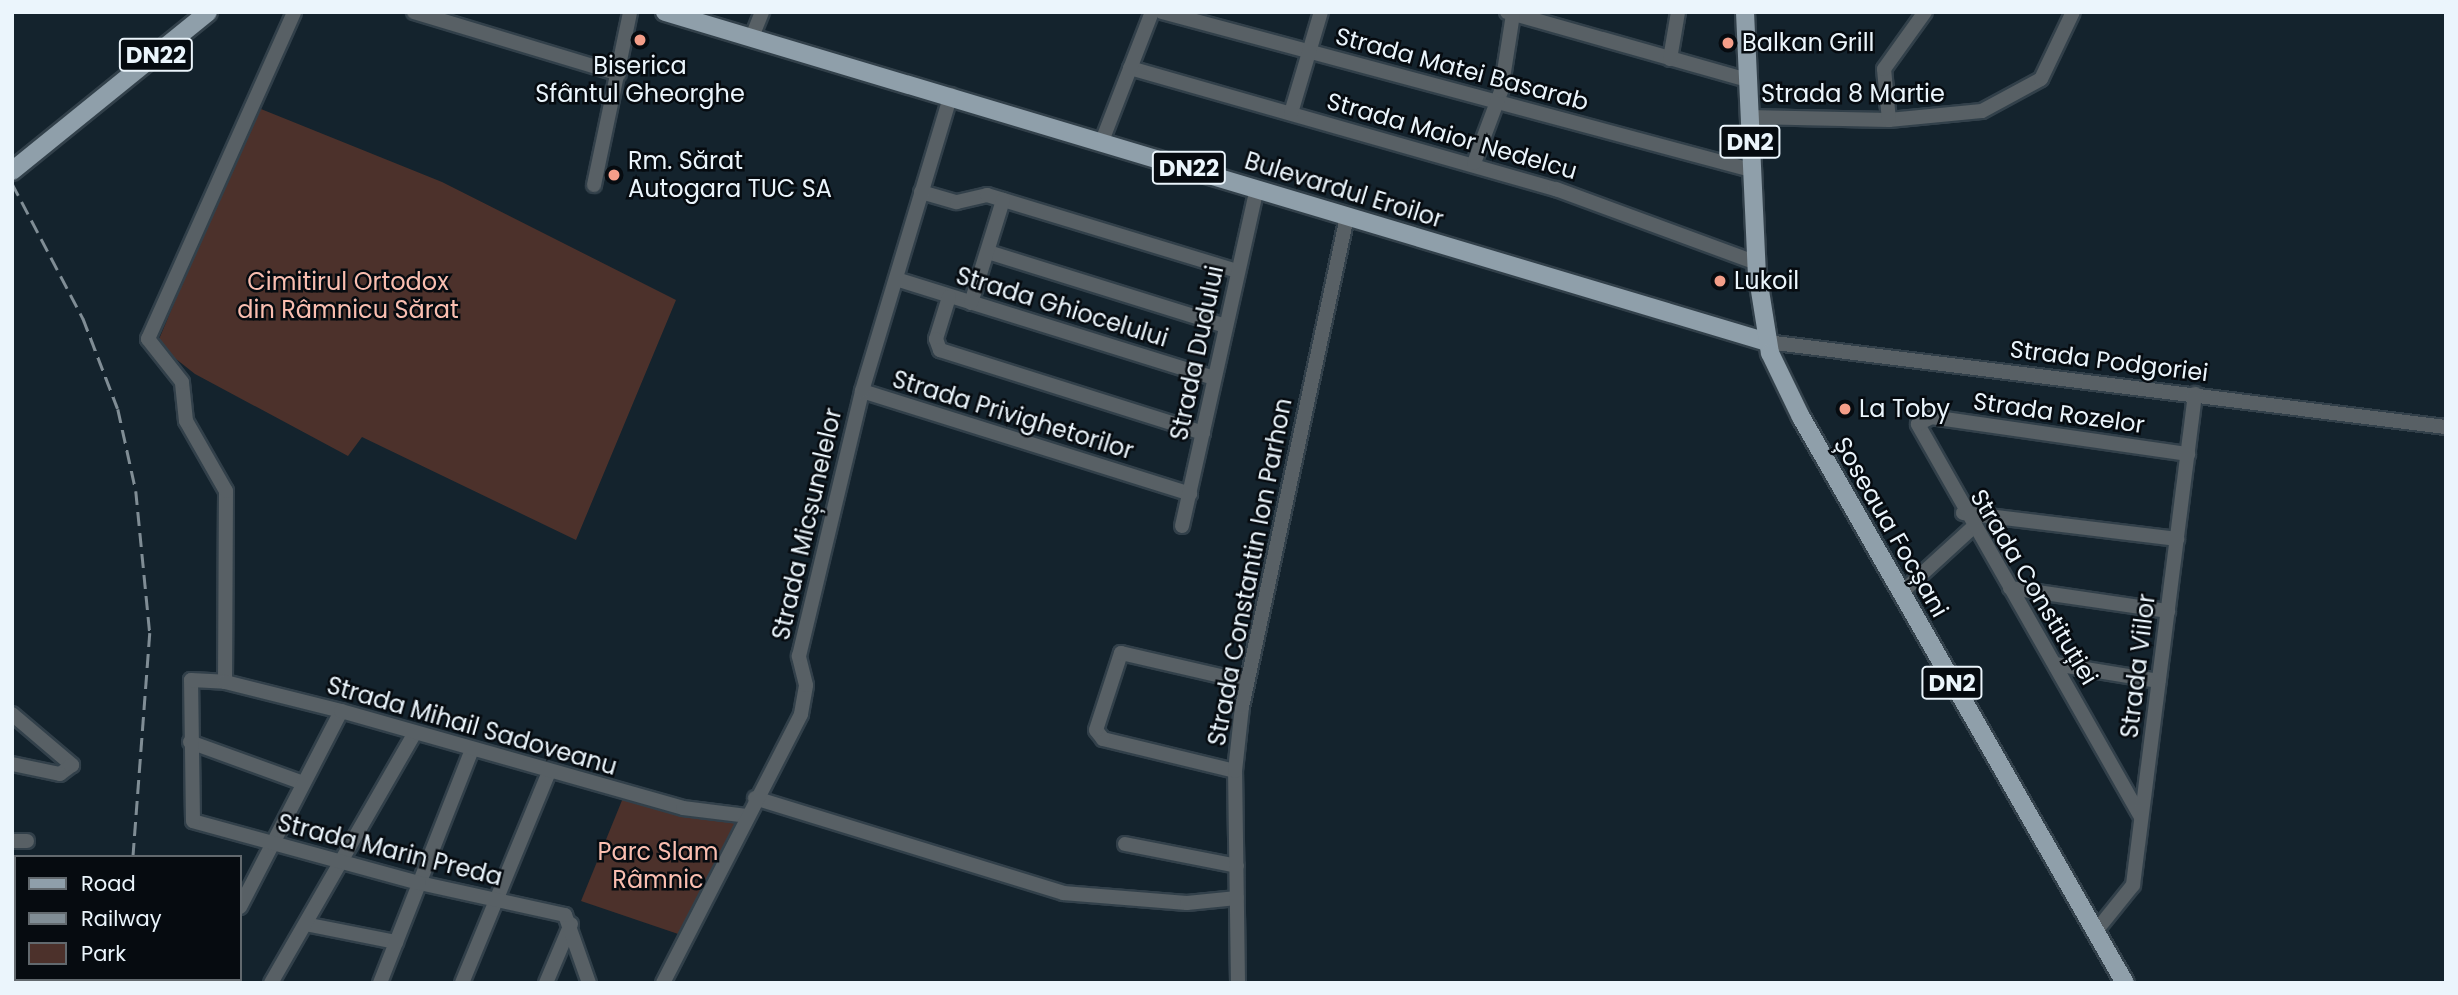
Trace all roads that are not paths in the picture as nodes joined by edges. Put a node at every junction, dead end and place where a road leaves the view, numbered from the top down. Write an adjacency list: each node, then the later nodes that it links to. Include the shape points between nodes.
1 (208, 12): 30 (main road, DN22)
2 (294, 12): 61 (street, via 150,333 152,351 182,382 186,421 226,491)
3 (414, 12): 20 (street)
4 (630, 12): 20 (street)
5 (665, 12): 16 (main road, Bulevardul Eroilor / DN22)
6 (762, 12): 16 (street)
7 (1152, 12): 19 (street)
8 (1162, 12): 17 (street, Strada Matei Basarab)
9 (1321, 12): 17 (street)
10 (1678, 12): 18 (street)
11 (1745, 12): 21 (main road, Șoseaua Focșani / DN2)
12 (1925, 12): 26 (street, via 1884,69)
13 (2073, 12): 26 (street, Strada 8 Martie, via 2054,60 2024,93 1982,111)
14 (1510, 13): 15 (street); 23 (street)
15 (1557, 20): 18 (street)
16 (752, 37): 22 (main road, Bulevardul Eroilor / DN22)
17 (1307, 52): 23 (street, Strada Matei Basarab); 24 (street)
18 (1670, 59): 21 (street)
19 (1129, 68): 24 (street, Strada Maior Nedelcu); 27 (street)
20 (620, 74): 31 (street)
21 (1747, 80): 25 (main road, Șoseaua Focșani / DN2)
22 (951, 95): 27 (main road, Bulevardul Eroilor / DN22); 33 (street, Strada Micșunelelor)
23 (1498, 101): 28 (street); 29 (street, Strada Matei Basarab)
24 (1291, 113): 28 (street, Strada Maior Nedelcu)
25 (1749, 117): 26 (street, Strada 8 Martie); 29 (main road, Șoseaua Focșani / DN2)
26 (1889, 120)
27 (1102, 141): 32 (main road, Bulevardul Eroilor / DN22)
28 (1474, 163): 37 (street, Strada Maior Nedelcu)
29 (1751, 170): 37 (main road, Șoseaua Focșani / DN2)
30 (12, 172)
31 (594, 186)
32 (1257, 189): 35 (main road, Bulevardul Eroilor / DN22); 38 (street, Strada Dudului)
33 (921, 192): 34 (street, via 957,202 987,195); 39 (street, Strada Micșunelelor)
34 (1003, 200): 36 (street); 38 (street)
35 (1347, 217): 43 (main road, Bulevardul Eroilor / DN22); 62 (street, Strada Constantin Ion Parhon)
36 (988, 252): 41 (street); 42 (street)
37 (1756, 263): 43 (main road, Șoseaua Focșani / DN2)
38 (1237, 271): 42 (street, Strada Dudului)
39 (896, 279): 40 (street, Strada Ghiocelului); 45 (street, Strada Micșunelelor)
40 (949, 297): 41 (street, Strada Ghiocelului); 49 (street, via 936,339 940,350)
41 (971, 303): 44 (street, Strada Ghiocelului)
42 (1225, 327): 44 (street, Strada Dudului)
43 (1767, 342): 46 (street, Strada Podgoriei); 57 (main road, Șoseaua Focșani / DN2, via 1801,417)
44 (1214, 378): 49 (street, Strada Dudului)
45 (862, 391): 51 (street, Strada Privighetorilor); 72 (street, Strada Micșunelelor, via 799,656 806,696 795,730)
46 (2195, 394): 48 (street, Strada Podgoriei); 50 (street, Strada Viilor)
47 (1923, 417): 50 (street, Strada Rozelor); 52 (street, Strada Constituției, via 1919,431)
48 (2446, 427)
49 (1203, 433): 51 (street, Strada Dudului)
50 (2188, 454): 55 (street, Strada Viilor)
51 (1190, 494): 53 (street, Strada Dudului)
52 (1963, 513): 54 (street, Strada Constituției); 55 (street)
53 (1182, 526)
54 (1972, 528): 56 (street, Strada Constituției); 57 (street)
55 (2177, 539): 58 (street, Strada Viilor)
56 (2010, 588): 58 (street); 59 (street, Strada Constituției)
57 (1900, 594): 85 (main road, Șoseaua Focșani / DN2)
58 (2168, 611): 60 (street, Strada Viilor)
59 (2055, 664): 60 (street); 74 (street, Strada Constituției)
60 (2159, 681): 74 (street, Strada Viilor)
61 (225, 682): 63 (street, Strada Mihail Sadoveanu); 66 (street, Strada Mihail Sadoveanu, via 197,678 188,686)
62 (1247, 682): 69 (street, Strada Constantin Ion Parhon); 69 (street, via 1121,653 1096,730 1103,739)
63 (341, 711): 65 (street, Strada Mihail Sadoveanu); 71 (street)
64 (12, 714): 68 (street, via 72,765 60,774)
65 (415, 733): 67 (street, Strada Mihail Sadoveanu); 77 (street)
66 (190, 742): 71 (street); 75 (street, Strada Marin Preda, via 193,821)
67 (472, 750): 70 (street, Strada Mihail Sadoveanu); 79 (street)
68 (12, 764)
69 (1235, 771): 78 (street, Strada Constantin Ion Parhon)
70 (549, 772): 73 (street, Strada Mihail Sadoveanu, via 683,808); 81 (street)
71 (303, 783): 75 (street)
72 (755, 798): 73 (street, Strada Micșunelelor); 80 (street, via 1063,893 1209,904)
73 (747, 816): 92 (street, Strada Micșunelelor)
74 (2141, 817): 85 (street, Strada Viilor, via 2132,888)
75 (272, 844): 77 (street, Strada Marin Preda); 82 (street)
76 (1125, 844): 78 (street)
77 (345, 864): 79 (street, Strada Marin Preda); 83 (street)
78 (1237, 866): 80 (street, Strada Constantin Ion Parhon)
79 (419, 883): 81 (street, Strada Marin Preda); 86 (street)
80 (1237, 898): 93 (street, Strada Constantin Ion Parhon)
81 (496, 901): 84 (street, Strada Marin Preda, via 565,915); 89 (street)
82 (242, 903)
83 (310, 925): 86 (street); 87 (street)
84 (571, 925): 90 (street); 91 (street)
85 (2096, 931): 94 (main road, Șoseaua Focșani / DN2)
86 (396, 942): 88 (street)
87 (271, 983)
88 (380, 983)
89 (462, 983)
90 (546, 983)
91 (589, 983)
92 (663, 983)
93 (1238, 983)
94 (2125, 983)

